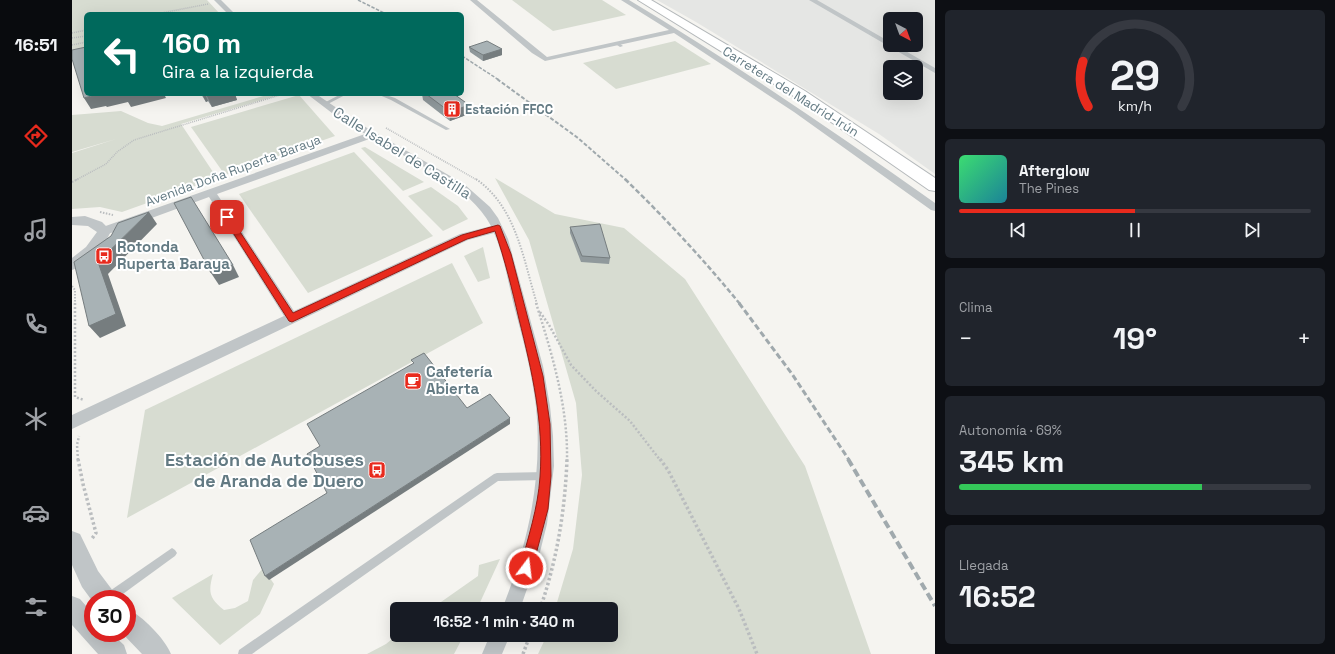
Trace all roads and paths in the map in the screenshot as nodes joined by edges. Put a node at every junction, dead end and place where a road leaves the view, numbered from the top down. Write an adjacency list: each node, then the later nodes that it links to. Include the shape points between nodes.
1 (217, 0): 8 (street)
2 (473, 0): 10 (street, via 549,60)
3 (624, 0): 10 (street)
4 (643, 0): 28 (highway, Carretera del Madrid-Irún, via 800,94)
5 (812, 0): 14 (street)
6 (212, 8): 7 (path, via 207,3)
7 (170, 12)
8 (230, 12)
9 (84, 30): 11 (path)
10 (676, 31): 30 (street, via 808,117)
11 (72, 33)
12 (84, 36): 13 (path)
13 (72, 38)
14 (883, 41)
15 (84, 42): 16 (path)
16 (72, 45)
17 (902, 52): 18 (street)
18 (935, 71)
19 (277, 96): 27 (path, via 134,140 106,164)
20 (314, 96): 23 (street, Calle Isabel de Castilla)
21 (341, 96): 23 (lane)
22 (384, 96): 25 (lane)
23 (324, 104): 26 (street, Calle Isabel de Castilla)
24 (384, 126): 35 (path, via 468,174 493,194 506,210 518,238)
25 (448, 128)
26 (372, 135): 29 (street, Avenida Doña Ruperta Baraya); 32 (street, Calle Isabel de Castilla, via 464,189 486,209)
27 (72, 182)
28 (935, 186)
29 (211, 193): 33 (street, Avenida Doña Ruperta Baraya); 36 (street)
30 (935, 208)
31 (72, 220): 33 (street, via 93,222 100,225)
32 (498, 228): 36 (street, via 464,237); 38 (street, Calle Isabel de Castilla, via 538,376 545,424)
33 (104, 231): 34 (street, via 90,252)
34 (72, 265)
35 (539, 310): 44 (path, via 563,406 567,445 562,529); 56 (path, via 571,365 630,421 668,470 739,609)
36 (292, 318): 37 (street)
37 (72, 422)
38 (546, 476): 43 (street, Calle Isabel de Castilla, via 542,509 522,583); 53 (lane, via 497,477)
39 (72, 542): 41 (street, via 90,579)
40 (172, 553): 42 (lane)
41 (99, 590)
42 (120, 590)
43 (514, 602)
44 (543, 602)
45 (72, 607): 46 (street)
46 (84, 622)
47 (136, 630): 52 (street)
48 (102, 642): 51 (street)
49 (497, 642): 54 (street)
50 (527, 642): 55 (path)
51 (115, 654)
52 (159, 654)
53 (243, 654)
54 (492, 654)
55 (523, 654)
56 (757, 654)

